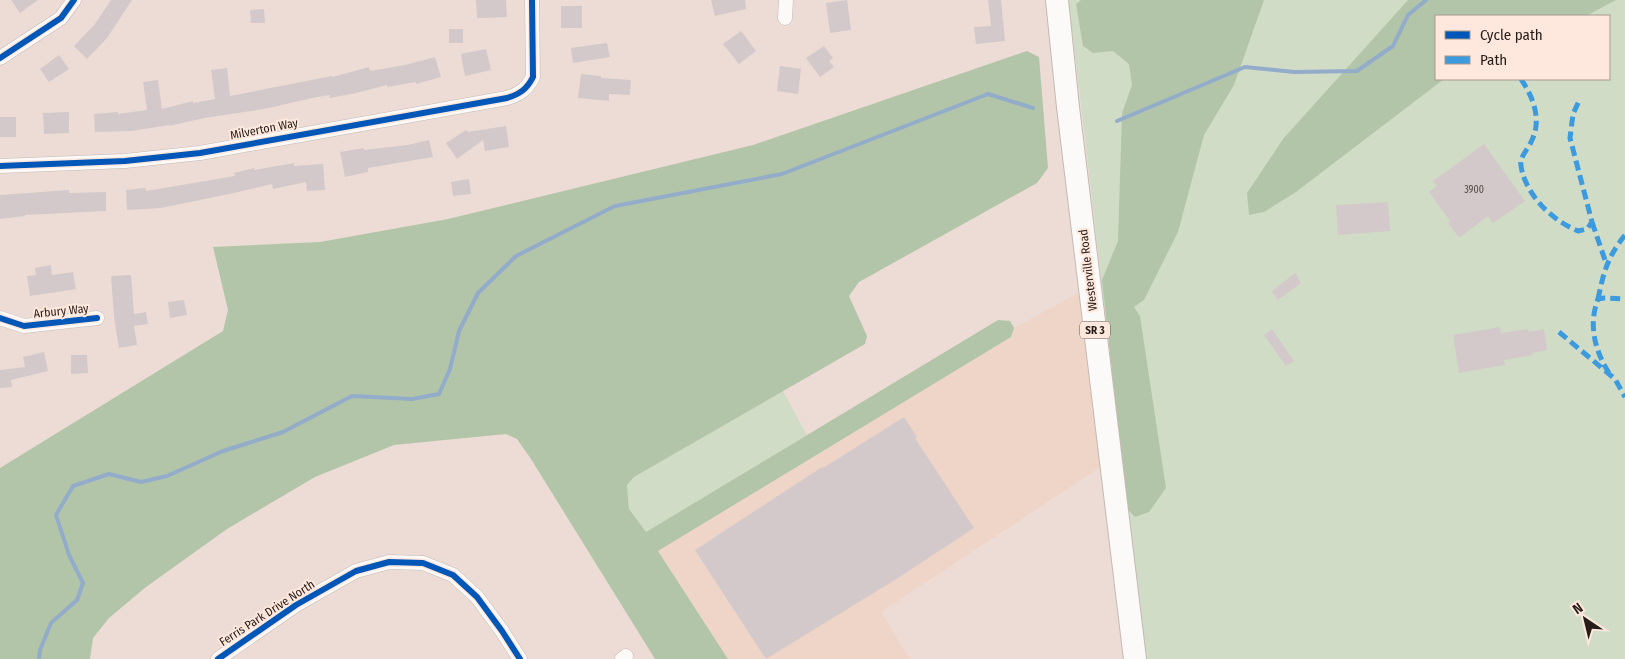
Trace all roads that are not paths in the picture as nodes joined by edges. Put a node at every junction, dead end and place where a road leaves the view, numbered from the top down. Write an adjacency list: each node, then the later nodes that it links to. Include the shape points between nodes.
1 (74, 0): 6 (street, via 61,18)
2 (532, 0): 7 (street, Milverton Way, via 533,77 528,87 507,98 200,153 124,162)
3 (786, 0): 5 (street)
4 (1056, 0): 12 (main road, Westerville Road / SR 3)
5 (785, 18)
6 (0, 58)
7 (0, 166)
8 (0, 318): 9 (street, Arbury Way, via 24,326)
9 (97, 318)
10 (218, 659): 11 (street, Ferris Park Drive North, via 296,605 356,571 389,562 423,563 453,575 477,597)
11 (520, 659)
12 (1135, 659)

